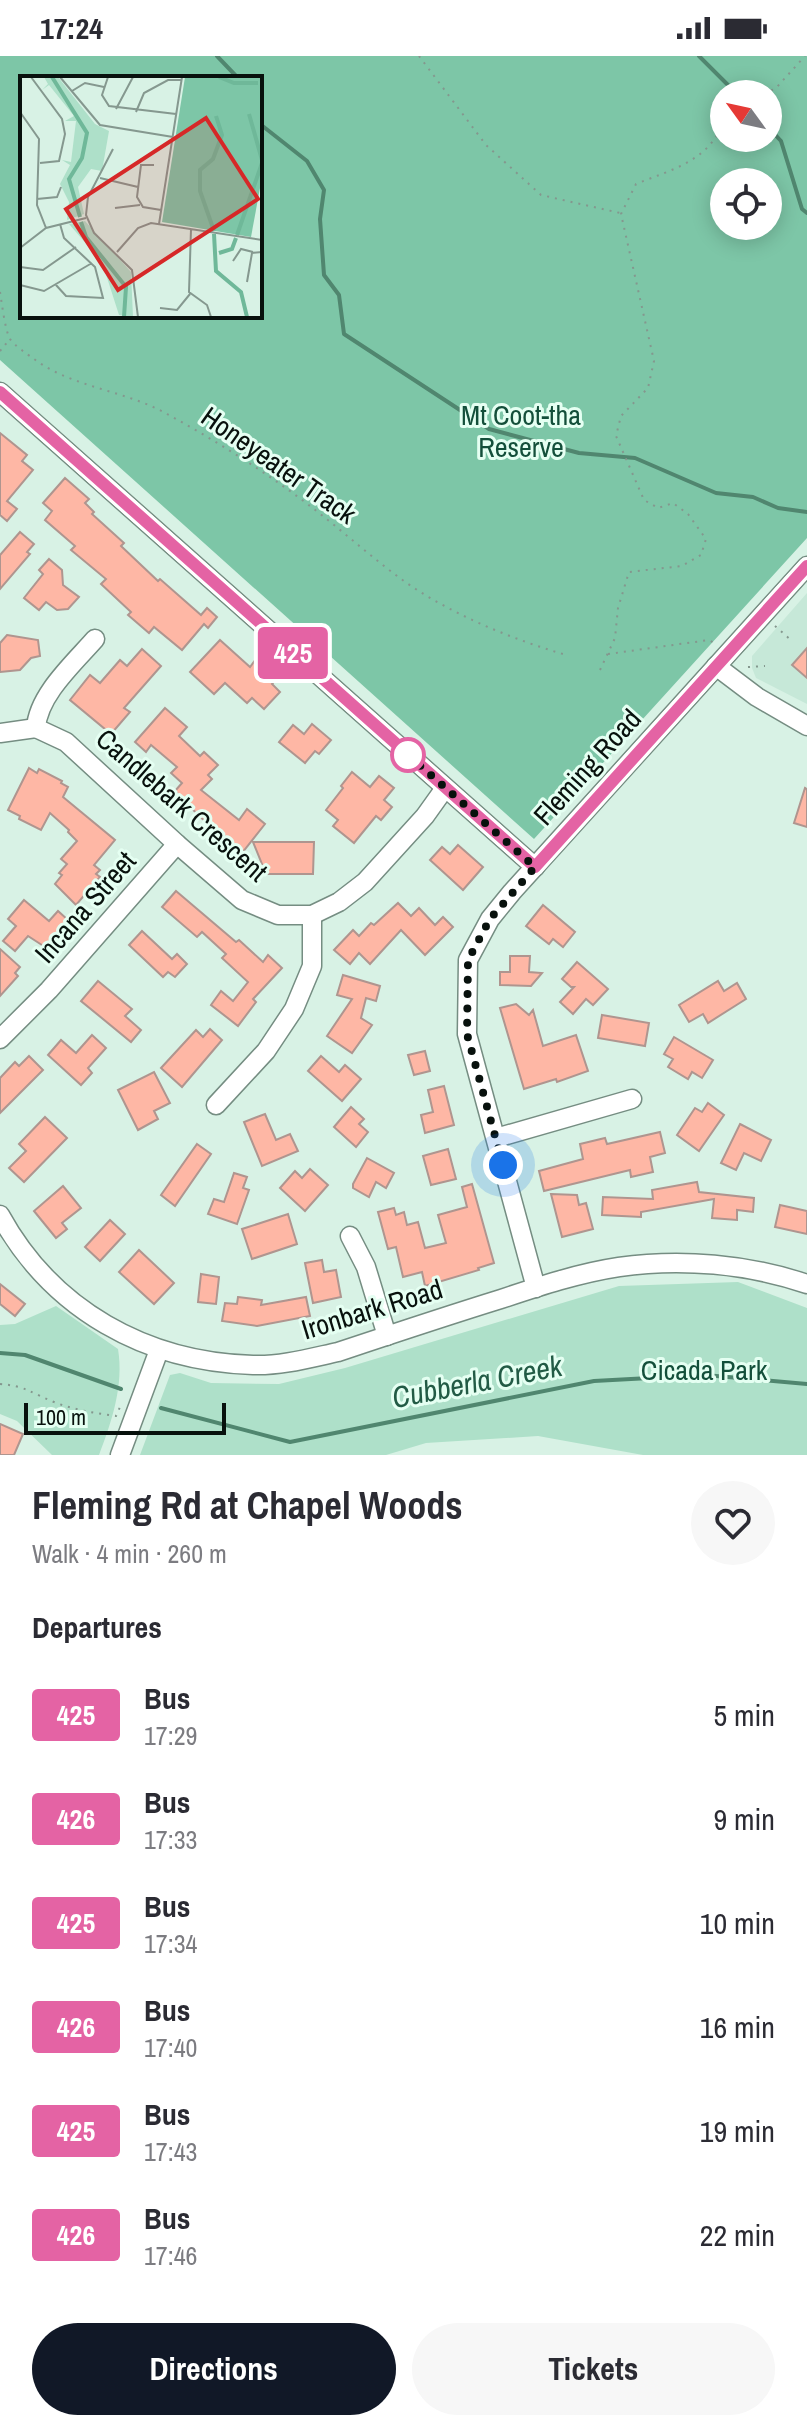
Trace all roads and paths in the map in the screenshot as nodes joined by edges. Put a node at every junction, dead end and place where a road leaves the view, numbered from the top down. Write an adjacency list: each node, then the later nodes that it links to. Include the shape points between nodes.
1 (419, 56): 5 (path, via 486,145 541,195)
2 (805, 56): 3 (path)
3 (782, 81)
4 (710, 144): 5 (path, via 697,158 636,184)
5 (621, 214): 15 (path, via 654,361 648,388 621,416 616,436 644,500 658,508 673,503 706,539 701,555 682,566 629,572)
6 (0, 292): 14 (path, Honeyeater Track, via 10,339 35,360 61,375 167,413 308,505 416,589 480,623)
7 (9, 339): 8 (path)
8 (0, 351)
9 (0, 392): 23 (street, Fleming Road)
10 (807, 566): 16 (street, Fleming Road)
11 (774, 625): 13 (path)
12 (95, 639): 21 (street, via 43,701)
13 (792, 641)
14 (563, 654)
15 (607, 654): 16 (path, via 709,640); 19 (path)
16 (723, 659): 20 (street, via 757,697); 25 (street, Fleming Road)
17 (765, 666): 18 (path)
18 (748, 667)
19 (600, 670)
20 (807, 726)
21 (36, 728): 22 (street); 24 (street, Candlebark Crescent, via 66,742)
22 (0, 733)
23 (445, 788): 25 (street, Fleming Road); 26 (street, via 365,882)
24 (177, 844): 26 (street, Candlebark Crescent, via 242,900 278,915); 27 (street, Incana Street)
25 (535, 867): 30 (street, via 490,919 468,960 467,1034)
26 (312, 915): 29 (street, via 312,966 294,1009 266,1051)
27 (0, 1039)
28 (632, 1099): 30 (street)
29 (216, 1105)
30 (496, 1138): 34 (street)
31 (0, 1215): 36 (street, Ironbark Road, via 19,1246 62,1293 112,1329)
32 (350, 1236): 35 (street, via 366,1267)
33 (807, 1284): 34 (street, Ironbark Road, via 730,1266 682,1263 620,1267)
34 (536, 1288): 35 (street, Ironbark Road)
35 (387, 1336): 36 (street, Ironbark Road, via 298,1361 255,1365 200,1361)
36 (159, 1350): 39 (street)
37 (0, 1384): 38 (path, via 116,1416)
38 (122, 1402)
39 (120, 1455)

